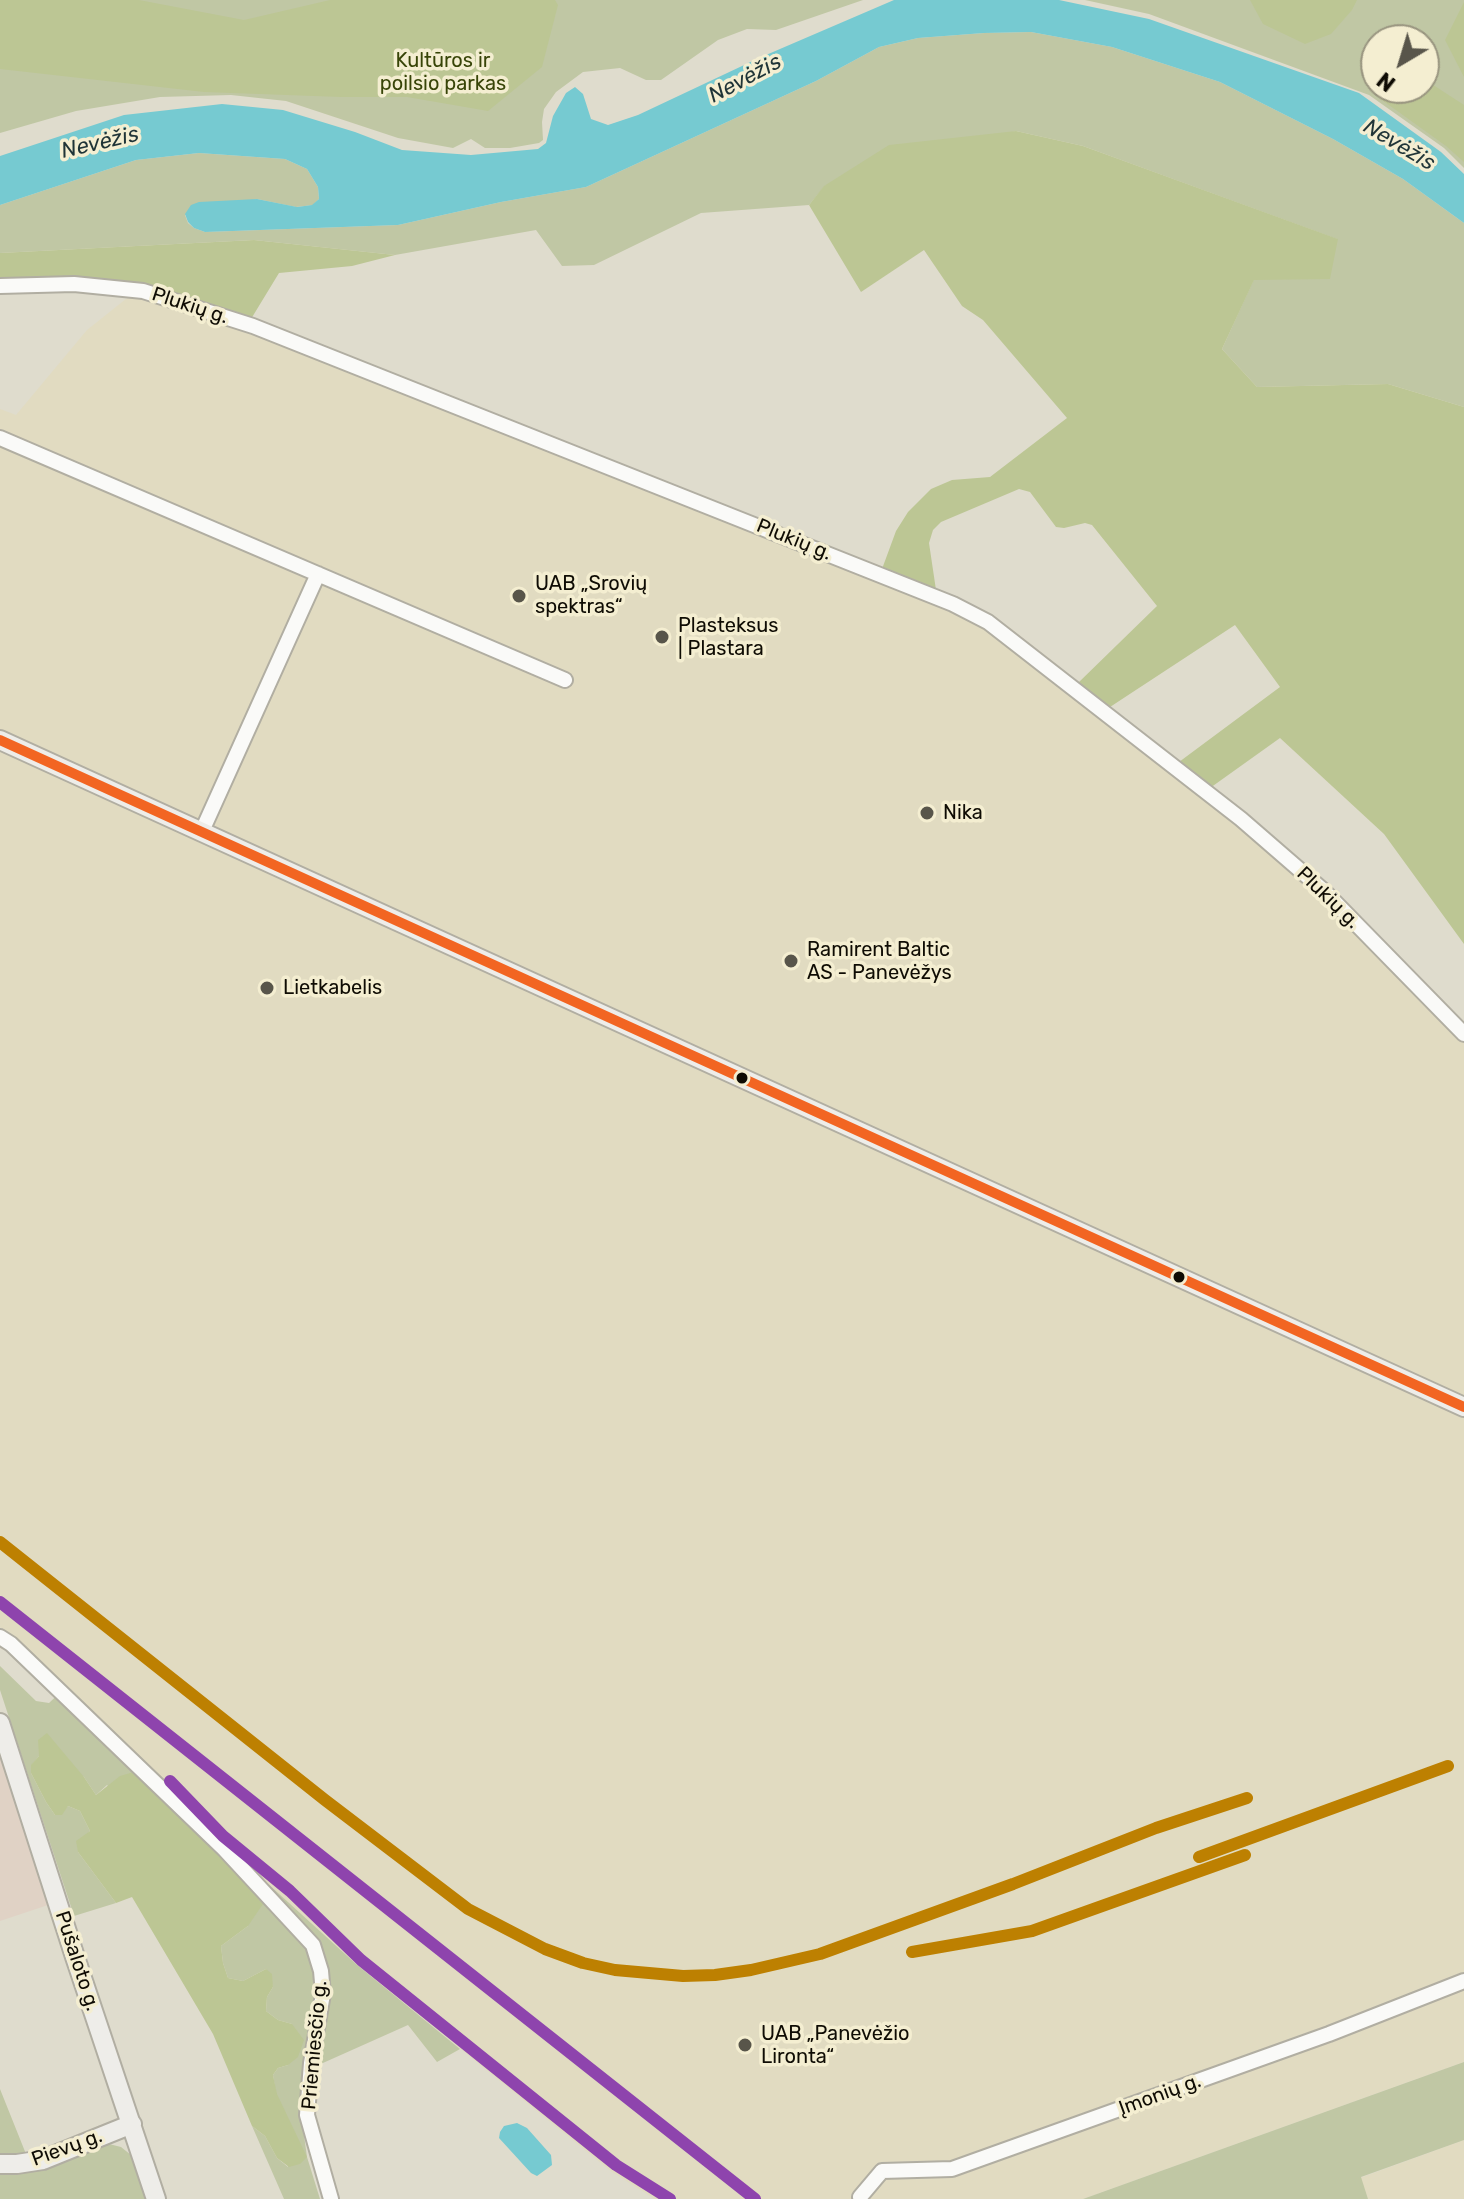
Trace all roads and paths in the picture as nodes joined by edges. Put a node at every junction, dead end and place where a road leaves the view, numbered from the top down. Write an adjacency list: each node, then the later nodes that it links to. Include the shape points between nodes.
1 (0, 286): 7 (street, Plukių g., via 74,284 143,291 253,326 965,610 1044,664 1241,819 1324,891)
2 (0, 438): 3 (street)
3 (318, 574): 4 (street); 6 (street)
4 (565, 680)
5 (0, 740): 6 (main road)
6 (202, 831): 8 (main road)
7 (1464, 1034)
8 (1464, 1407)
9 (0, 1637): 16 (street, Priemiesčio g., via 224,1849 313,1945 323,1994 307,2115)
10 (0, 1723): 12 (main road, Pušaloto g.)
11 (1464, 1981): 14 (street, Įmonių g., via 952,2169 882,2171)
12 (132, 2124): 13 (main road, Pievų g., via 43,2160); 15 (main road, Pušaloto g.)
13 (0, 2164)
14 (860, 2197)
15 (156, 2199)
16 (331, 2199)

